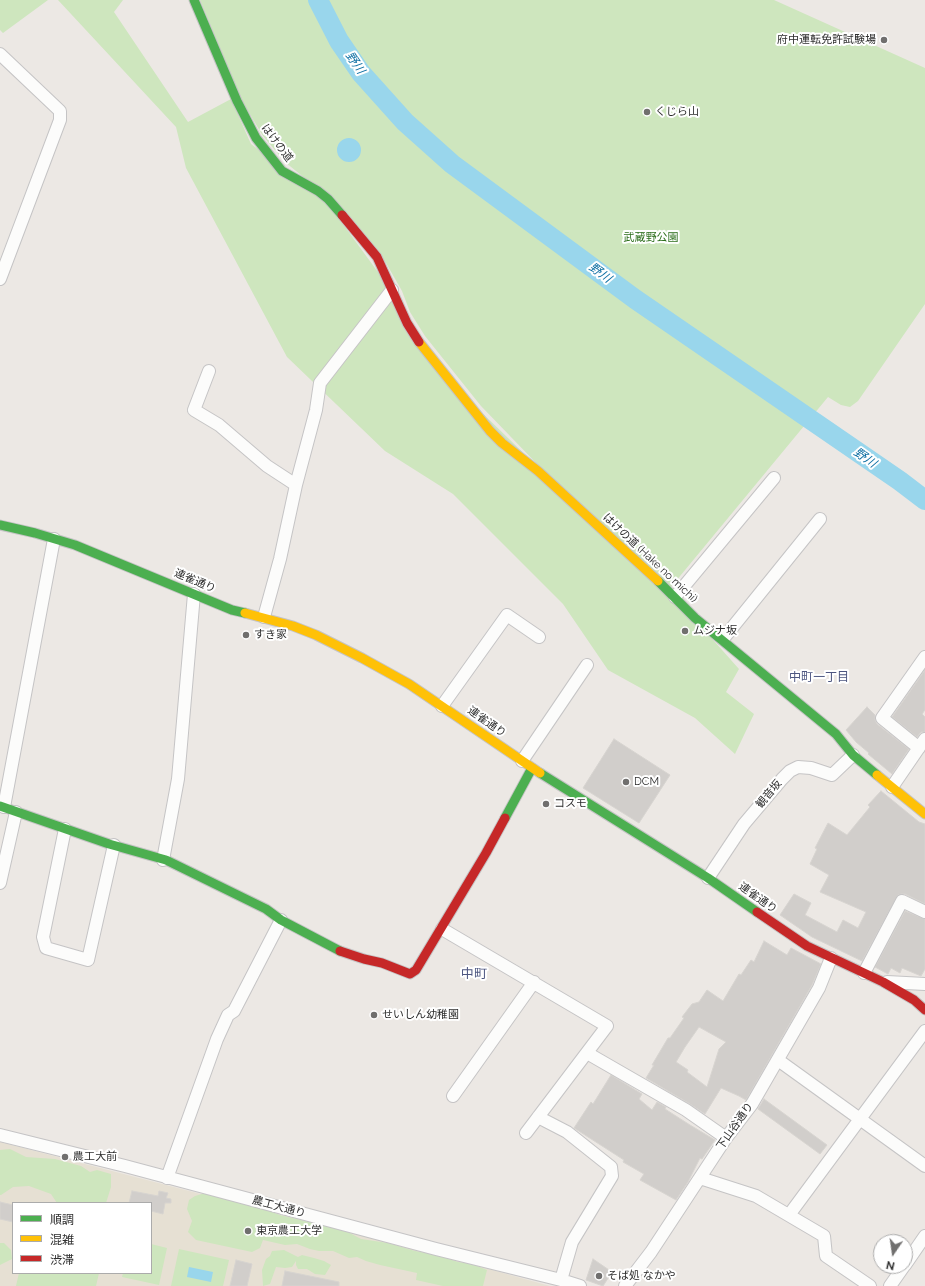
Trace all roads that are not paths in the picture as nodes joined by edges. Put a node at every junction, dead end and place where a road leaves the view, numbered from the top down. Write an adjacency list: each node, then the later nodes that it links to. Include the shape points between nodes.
1 (194, 0): 4 (street, はけの道, via 237,101 256,138 282,171 328,199 377,257)
2 (0, 54): 3 (street, via 60,111 60,120)
3 (0, 279)
4 (392, 290): 7 (street, via 320,383 316,410); 12 (street, はけの道 (Hake no michi), via 406,323 490,431 538,471)
5 (209, 371): 7 (street, via 194,410 219,425 266,466)
6 (774, 478): 12 (street)
7 (296, 485): 13 (street)
8 (820, 519): 15 (street)
9 (0, 525): 10 (street, 連雀通り)
10 (54, 539): 11 (street, 連雀通り, via 75,545); 23 (street)
11 (194, 594): 13 (street, 連雀通り, via 232,610); 28 (street, via 178,779)
12 (675, 597): 15 (street, はけの道 (Hake no michi), via 695,618)
13 (264, 617): 18 (street, 連雀通り, via 316,635 409,684)
14 (539, 637): 18 (street, via 507,615)
15 (722, 639): 20 (street, はけの道 (Hake no michi), via 836,734)
16 (925, 657): 19 (street, via 882,718)
17 (586, 665): 21 (street)
18 (442, 706): 21 (street, 連雀通り)
19 (922, 744): 22 (street)
20 (853, 755): 22 (street, はけの道 (Hake no michi)); 29 (street, 観音坂, via 832,775 811,768 798,767 790,771 744,824)
21 (527, 764): 29 (street, 連雀通り); 33 (street, via 486,853)
22 (892, 787): 25 (street, はけの道 (Hake no michi))
23 (2, 806): 24 (street)
24 (16, 812): 26 (street); 30 (street)
25 (925, 814)
26 (65, 829): 27 (street); 27 (street, via 43,937 46,948 88,960)
27 (114, 845): 28 (street)
28 (163, 860): 32 (street, via 266,909)
29 (708, 878): 34 (street, 連雀通り, via 807,946)
30 (0, 883)
31 (925, 912): 35 (street, via 902,901)
32 (281, 920): 33 (street, via 335,949 410,974 416,970); 50 (street, via 217,1039)
33 (442, 929): 36 (street)
34 (831, 958): 35 (street, 連雀通り); 42 (street, 下山谷通り, via 819,988)
35 (864, 973): 37 (street, 連雀通り)
36 (534, 982): 41 (street, via 607,1026); 43 (street)
37 (883, 982): 38 (street); 39 (street, 連雀通り, via 914,1000)
38 (925, 984)
39 (925, 1010)
40 (925, 1031): 45 (street)
41 (588, 1053): 44 (street); 48 (street, via 686,1110)
42 (778, 1060): 45 (street); 48 (street, 下山谷通り, via 752,1104)
43 (453, 1096)
44 (538, 1117): 46 (street); 56 (street, via 567,1132 611,1167 612,1176 572,1242)
45 (860, 1119): 49 (street); 52 (street)
46 (526, 1133)
47 (0, 1135): 50 (street, 農工大通り)
48 (726, 1138): 51 (street, 下山谷通り)
49 (925, 1166)
50 (167, 1178): 56 (street, 農工大通り)
51 (700, 1178): 52 (street, via 756,1196); 58 (street, 下山谷通り)
52 (789, 1215): 59 (street, via 824,1236 826,1256)
53 (925, 1236): 54 (street)
54 (913, 1253)
55 (898, 1274): 60 (street)
56 (561, 1280): 57 (street, 農工大通り)
57 (580, 1286)
58 (625, 1286)
59 (870, 1286)
60 (890, 1286)

